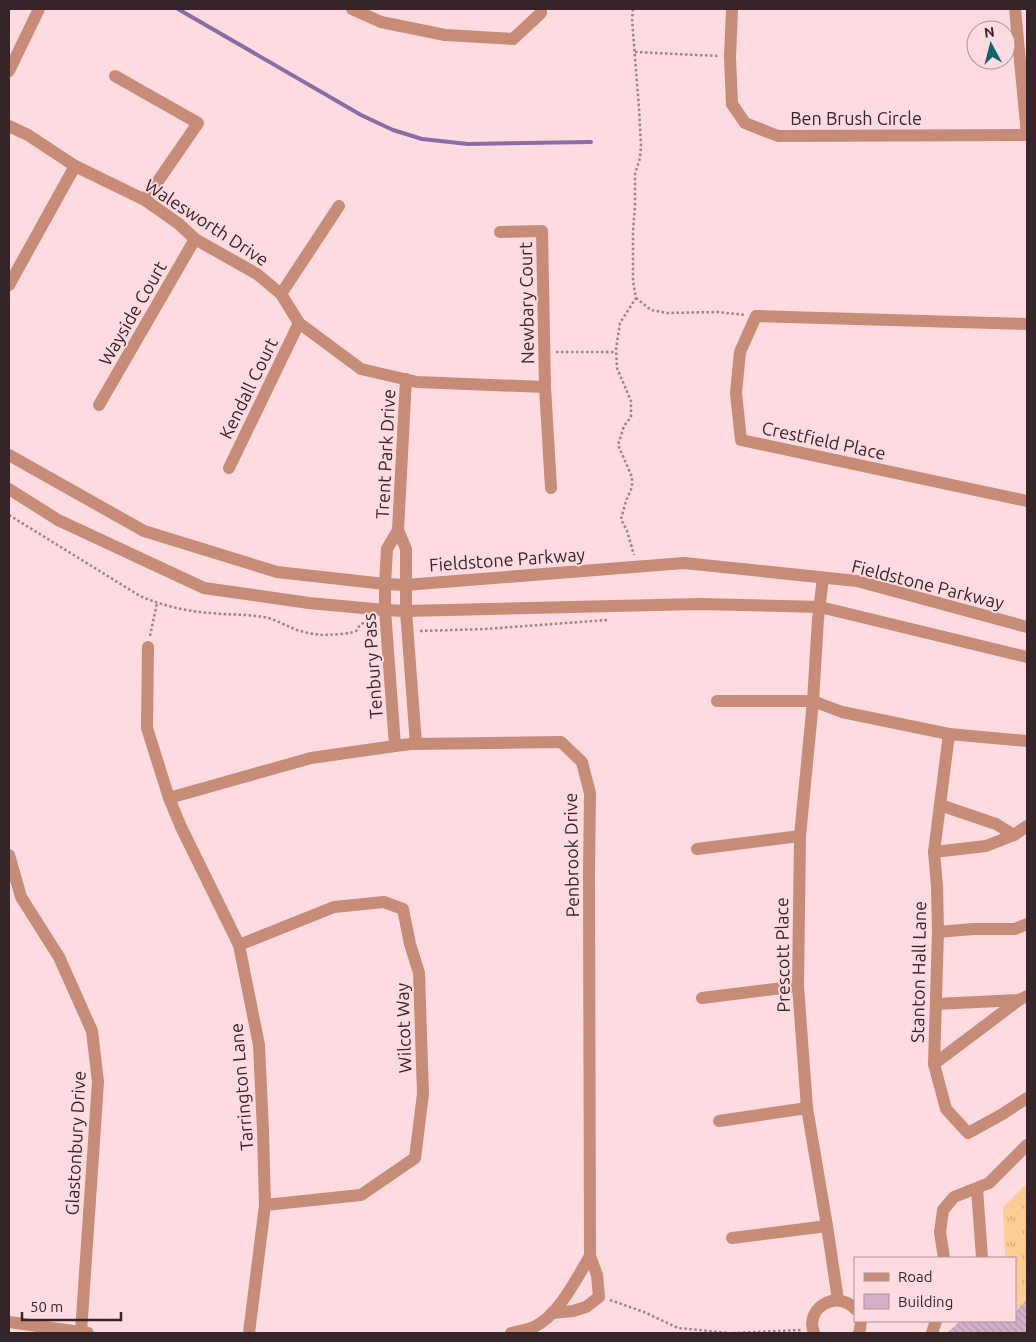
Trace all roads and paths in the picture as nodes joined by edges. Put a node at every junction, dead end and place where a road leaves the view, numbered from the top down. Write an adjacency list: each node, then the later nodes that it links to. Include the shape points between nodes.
1 (39, 9): 9 (street)
2 (352, 9): 3 (street, via 381,22 445,35 513,39)
3 (542, 9)
4 (633, 9): 7 (path)
5 (732, 9): 8 (street, Ben Brush Circle)
6 (1015, 9): 12 (street)
7 (635, 52): 8 (path); 20 (path, via 641,146 635,174 633,232)
8 (730, 57): 12 (street, Ben Brush Circle, via 732,104 744,123 778,136)
9 (9, 71)
10 (115, 76): 14 (street, via 198,124)
11 (9, 126): 13 (street, Walesworth Drive)
12 (1027, 134)
13 (75, 166): 14 (street, Walesworth Drive); 18 (street)
14 (145, 200): 17 (street, Walesworth Drive)
15 (339, 206): 19 (street)
16 (500, 232): 24 (street, Newbary Court, via 542,231)
17 (195, 239): 19 (street, Walesworth Drive, via 257,274); 28 (street, Wayside Court)
18 (9, 285)
19 (281, 294): 22 (street, Walesworth Drive)
20 (636, 298): 21 (path, via 651,310 667,313 718,312); 25 (path, via 620,323)
21 (756, 316): 23 (street); 33 (street, Crestfield Place, via 740,352 736,394 740,440)
22 (299, 323): 26 (street, Walesworth Drive, via 361,368); 30 (street, Kendall Court)
23 (1027, 324)
24 (545, 352): 25 (path); 27 (street, Newbary Court)
25 (616, 352): 35 (path, via 617,368 631,402 631,416 618,445 632,477 632,487 621,519)
26 (406, 379): 27 (street, Walesworth Drive); 34 (street, Trent Park Drive)
27 (545, 387): 31 (street, Newbary Court)
28 (99, 405)
29 (9, 455): 37 (street, Fieldstone Parkway, via 144,531 277,572)
30 (228, 468)
31 (551, 488)
32 (9, 489): 41 (street, via 58,520 204,588)
33 (1027, 501)
34 (398, 530): 37 (street, Trent Park Drive, via 387,549); 38 (street, Trent Park Drive, via 406,549)
35 (634, 555)
36 (823, 578): 38 (street, Fieldstone Parkway, via 684,563); 40 (street, Prescott Place); 43 (street, Fieldstone Parkway, via 857,582)
37 (385, 584): 38 (street, Fieldstone Parkway); 41 (street, Tenbury Pass)
38 (405, 585): 42 (street)
39 (157, 603): 44 (path)
40 (820, 607): 42 (street, via 699,604); 45 (street); 47 (street, Prescott Place)
41 (385, 610): 42 (street); 51 (street, Tenbury Pass)
42 (406, 611): 50 (street)
43 (1027, 627)
44 (148, 647): 52 (street, Tarrington Lane, via 147,728)
45 (1027, 657)
46 (718, 701): 47 (street)
47 (813, 701): 48 (street, via 842,712); 56 (street, Prescott Place)
48 (950, 734): 49 (street); 53 (street, Stanton Hall Lane)
49 (1027, 741)
50 (416, 744): 51 (street, Penbrook Drive); 76 (street, Penbrook Drive, via 561,742 582,762 590,793)
51 (395, 746): 52 (street, Penbrook Drive, via 311,758)
52 (169, 798): 62 (street, Tarrington Lane)
53 (940, 805): 55 (street, via 996,824); 58 (street, Stanton Hall Lane)
54 (1027, 826): 55 (street)
55 (1014, 835): 58 (street, via 986,846)
56 (800, 836): 57 (street); 63 (street, Prescott Place)
57 (697, 849)
58 (934, 852): 61 (street, Stanton Hall Lane)
59 (9, 855): 85 (street, Glastonbury Drive, via 22,897 59,957 92,1032 98,1082)
60 (1027, 924): 61 (street, via 1015,929)
61 (938, 932): 66 (street, Stanton Hall Lane)
62 (239, 944): 73 (street, Tarrington Lane, via 259,1045); 73 (street, Wilcot Way, via 334,907 384,902 403,909 419,973 423,1094 415,1158 361,1195)
63 (798, 986): 64 (street); 69 (street, Prescott Place)
64 (702, 998)
65 (1023, 998): 66 (street); 67 (street)
66 (936, 1004): 67 (street, Stanton Hall Lane)
67 (934, 1064): 68 (street, Stanton Hall Lane, via 946,1109 968,1133)
68 (1027, 1098)
69 (807, 1108): 70 (street); 74 (street, Prescott Place)
70 (720, 1121)
71 (1027, 1145): 72 (street, via 989,1183)
72 (977, 1189): 77 (street, via 954,1197 943,1210 940,1232); 78 (street)
73 (265, 1205): 86 (street, Tarrington Lane)
74 (827, 1226): 75 (street); 80 (street, Prescott Place)
75 (732, 1238)
76 (590, 1256): 79 (street, Penbrook Drive, via 597,1275); 82 (street)
77 (944, 1257)
78 (982, 1257)
79 (599, 1297): 82 (street, via 586,1307); 88 (path, via 678,1328)
80 (838, 1300): 81 (street); 84 (street, via 818,1308 812,1322)
81 (854, 1308)
82 (552, 1313): 87 (street, via 534,1326)
83 (9, 1322): 85 (street)
84 (813, 1331): 88 (path)
85 (84, 1332)
86 (249, 1333)
87 (511, 1333)
88 (731, 1333)

